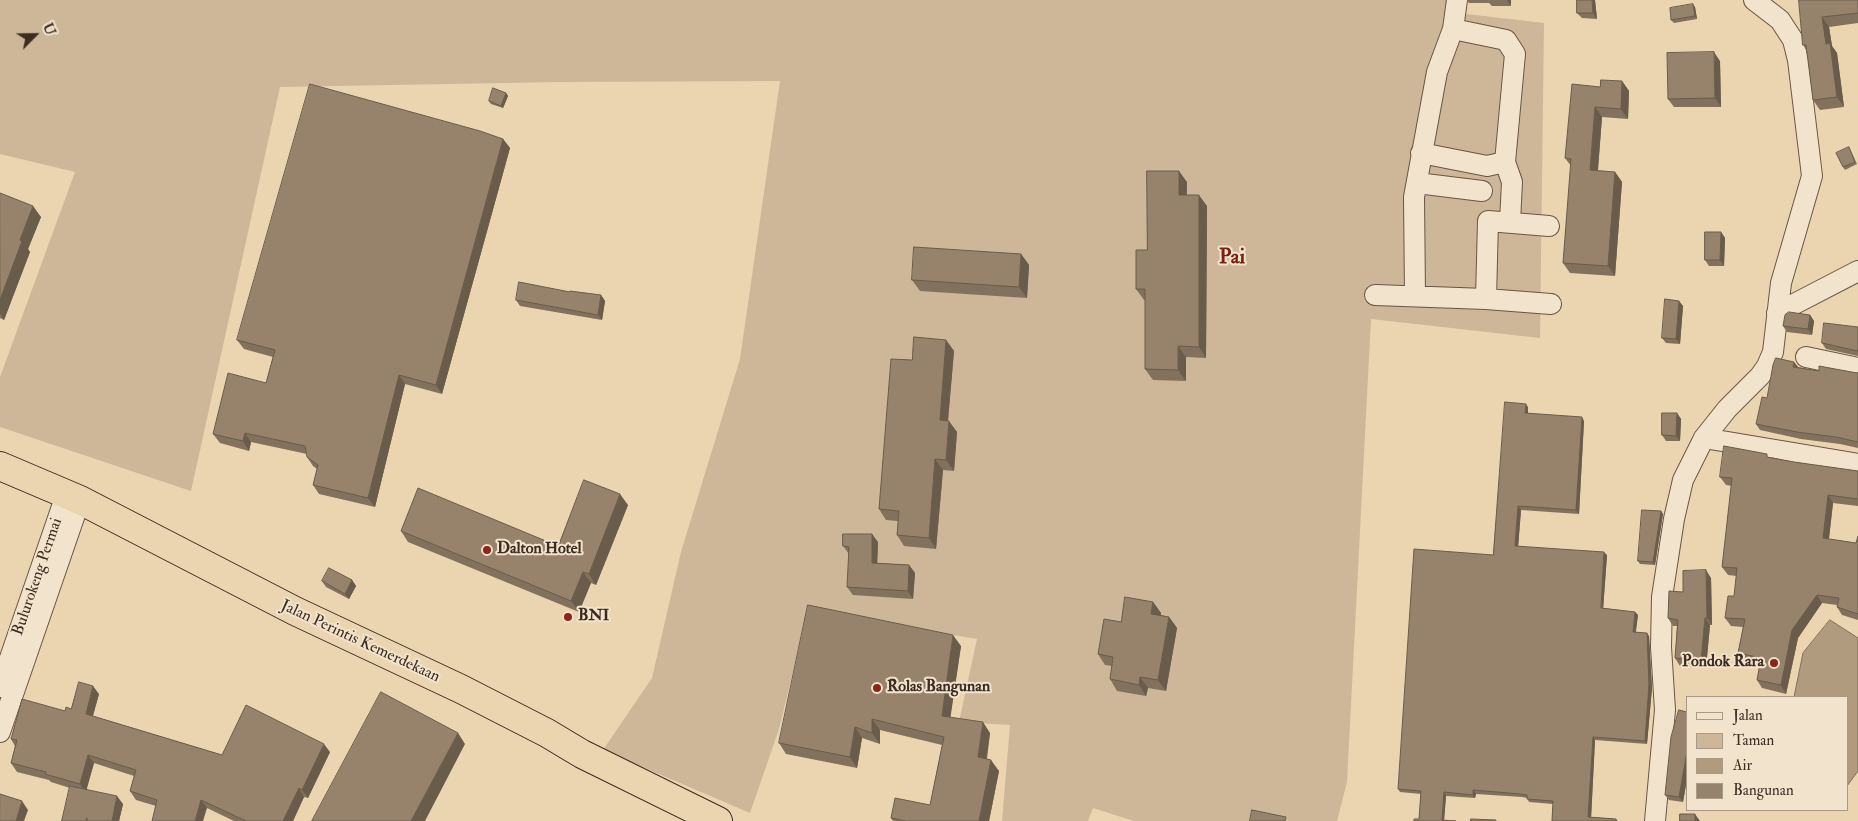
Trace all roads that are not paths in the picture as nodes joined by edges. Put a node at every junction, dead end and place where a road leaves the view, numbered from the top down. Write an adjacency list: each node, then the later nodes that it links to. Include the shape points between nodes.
1 (1457, 0): 3 (street)
2 (1754, 0): 16 (street, via 1780,20 1793,40 1811,156 1812,176 1781,283)
3 (1454, 29): 4 (street, via 1437,72); 5 (street, via 1506,40 1515,54)
4 (1422, 153): 5 (street); 6 (street)
5 (1496, 164): 7 (street); 9 (street, via 1512,182)
6 (1417, 183): 7 (street); 13 (street, via 1414,197)
7 (1482, 191): 8 (street)
8 (1488, 221): 9 (street); 14 (street)
9 (1510, 222): 10 (street)
10 (1548, 226)
11 (1858, 270): 16 (street)
12 (1375, 295): 13 (street)
13 (1415, 296): 14 (street)
14 (1486, 299): 15 (street)
15 (1552, 304)
16 (1777, 313): 19 (street, via 1768,366)
17 (1806, 357): 18 (street)
18 (1858, 368)
19 (1704, 438): 20 (street); 26 (street, via 1683,480 1662,597 1665,710)
20 (1858, 464)
21 (0, 466): 22 (highway, Jalan Perintis Kemerdekaan)
22 (73, 498): 23 (street, Bulurokeng Permai); 24 (street); 25 (highway, Jalan Perintis Kemerdekaan, via 295,611 548,733 582,754)
23 (0, 687)
24 (0, 732)
25 (718, 821)
26 (1655, 821)

